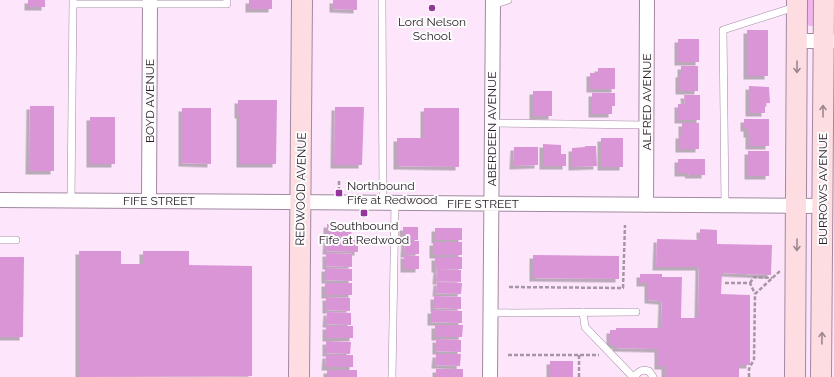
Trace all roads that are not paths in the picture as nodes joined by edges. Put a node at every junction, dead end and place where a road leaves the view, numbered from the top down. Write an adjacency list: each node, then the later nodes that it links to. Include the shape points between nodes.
1 (227, 0): 8 (lane, via 227,4)
2 (302, 0): 18 (street, REDWOOD AVENUE)
3 (382, 0): 19 (lane)
4 (508, 0): 9 (lane)
5 (647, 0): 14 (street, ALFRED AVENUE)
6 (824, 0): 12 (street, BURROWS AVENUE)
7 (73, 2): 8 (lane); 16 (lane)
8 (150, 2): 17 (street, BOYD AVENUE)
9 (493, 3): 13 (street, ABERDEEN AVENUE)
10 (797, 3): 11 (street); 22 (lane, via 722,30)
11 (797, 41): 12 (street); 23 (street, one-way to 23)
12 (829, 41): 24 (street, BURROWS AVENUE, one-way to 12)
13 (492, 123): 14 (lane); 20 (street, ABERDEEN AVENUE)
14 (647, 125): 21 (street, ALFRED AVENUE)
15 (0, 200): 16 (street, FIFE STREET)
16 (71, 201): 17 (street, FIFE STREET)
17 (149, 201): 18 (street, FIFE STREET)
18 (301, 202): 19 (street, FIFE STREET); 30 (street, REDWOOD AVENUE)
19 (389, 203): 20 (street, FIFE STREET); 31 (lane)
20 (491, 204): 21 (street, FIFE STREET); 29 (street, ABERDEEN AVENUE)
21 (646, 205): 22 (street, FIFE STREET)
22 (725, 205): 23 (street, FIFE STREET)
23 (797, 206): 24 (street, FIFE STREET); 35 (street, one-way to 35)
24 (822, 206): 36 (street, BURROWS AVENUE, one-way to 24)
25 (0, 240): 26 (lane)
26 (16, 240)
27 (583, 312): 28 (lane); 29 (lane); 33 (lane, via 585,327)
28 (636, 312)
29 (491, 313): 32 (street, ABERDEEN AVENUE)
30 (299, 377)
31 (392, 377)
32 (490, 377)
33 (634, 377): 34 (lane, via 643,370 648,371)
34 (653, 377)
35 (795, 377)
36 (821, 377)

